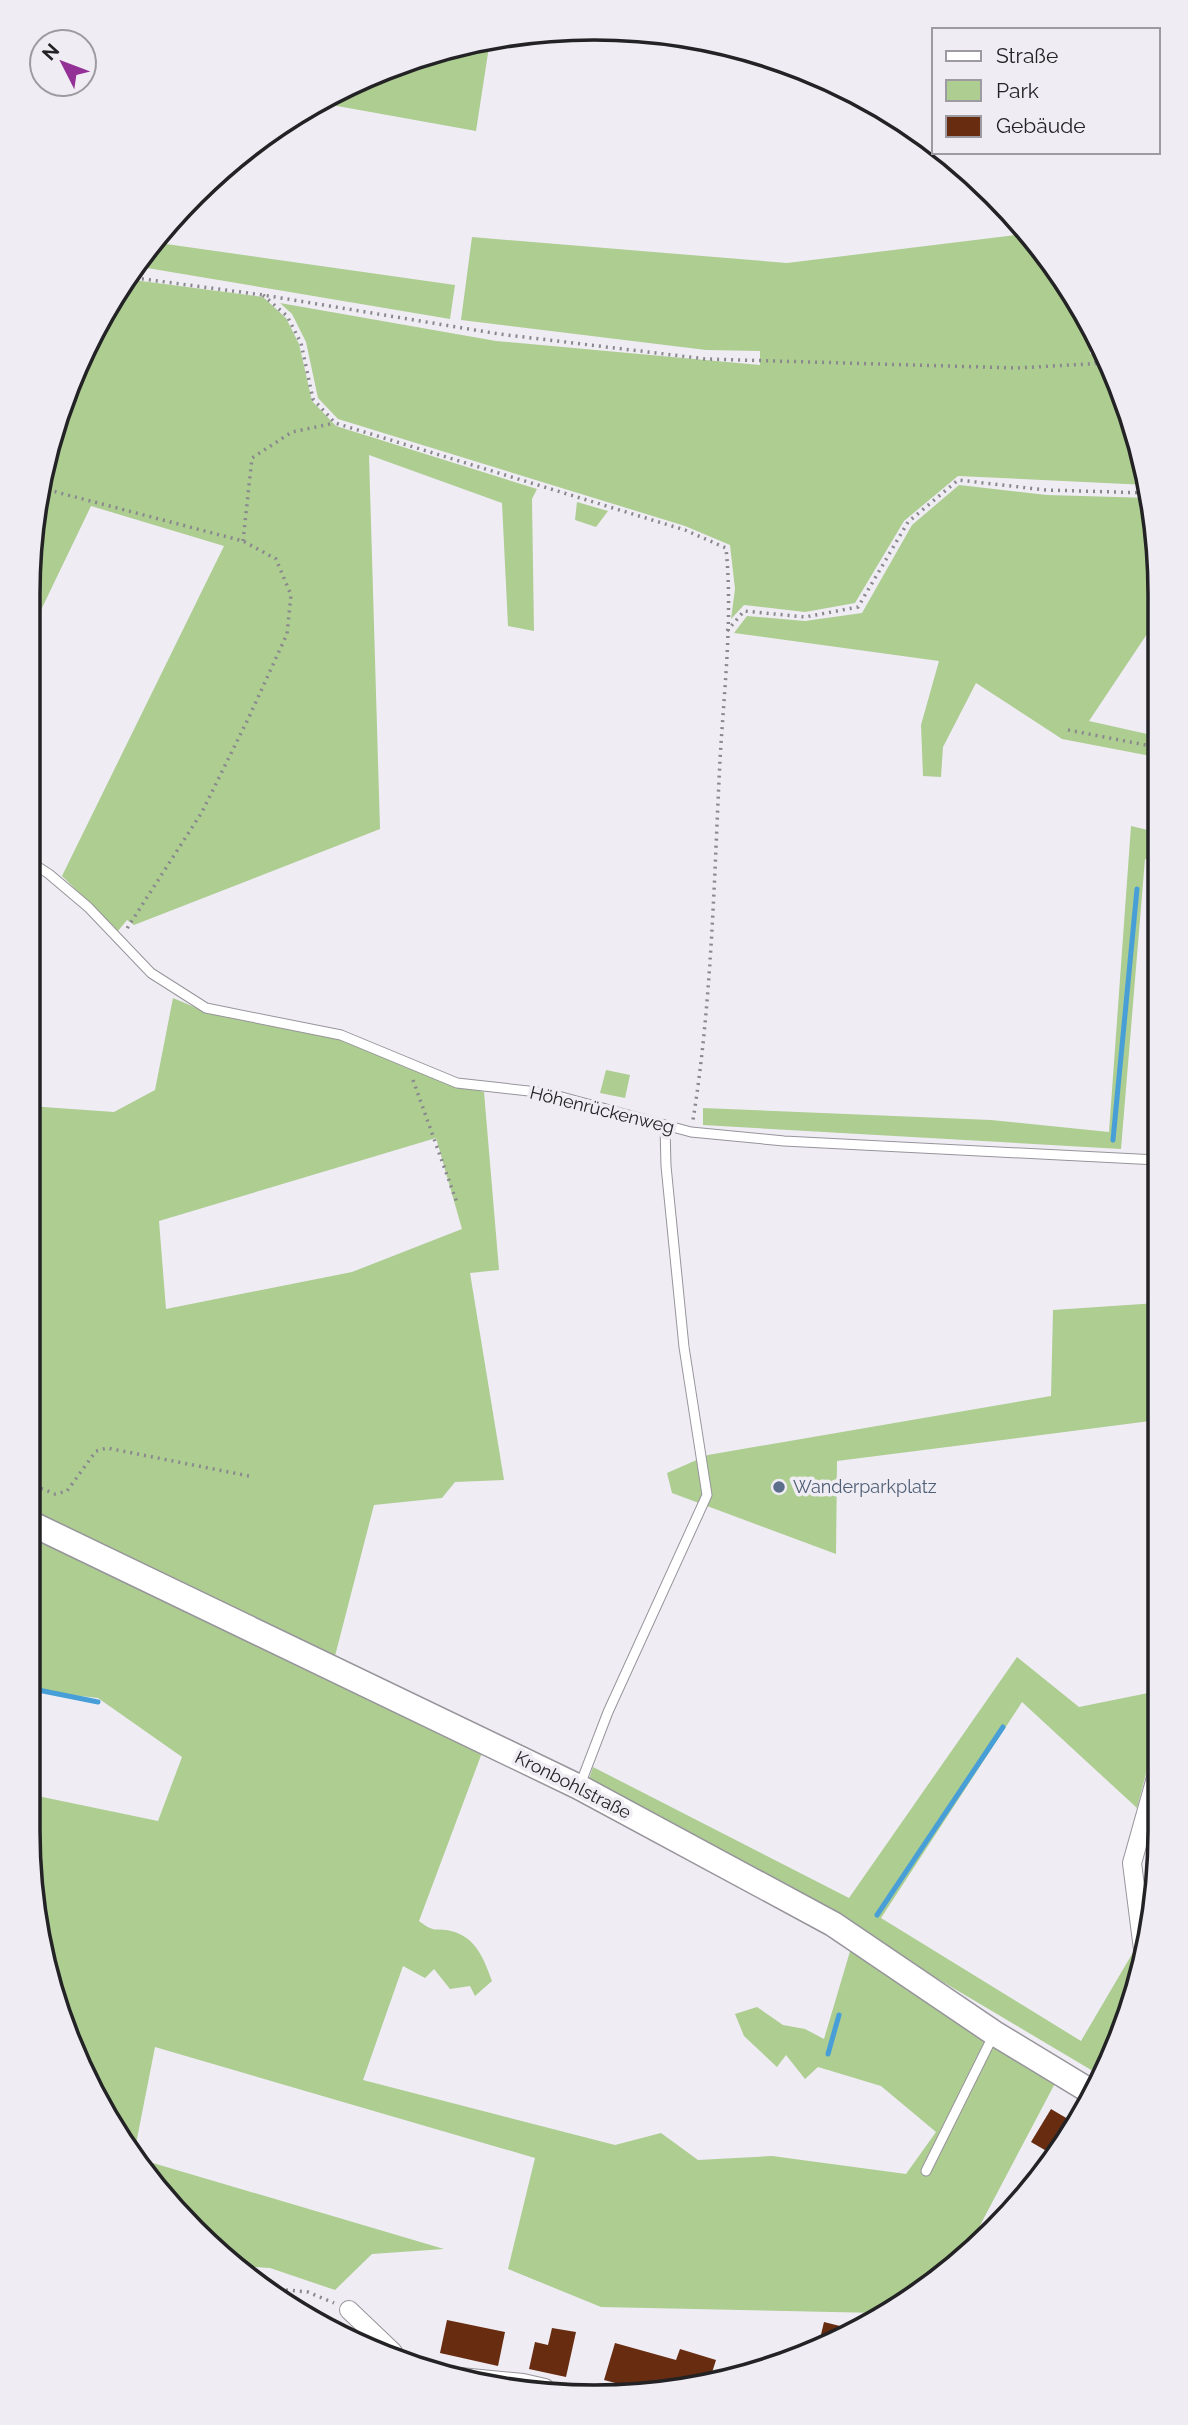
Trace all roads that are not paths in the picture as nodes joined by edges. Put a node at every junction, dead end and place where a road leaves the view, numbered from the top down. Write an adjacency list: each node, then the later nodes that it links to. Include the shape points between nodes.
1 (40, 868): 2 (lane, Höhenrückenweg, via 88,907 150,973 206,1008 341,1035 457,1083 547,1093)
2 (665, 1126): 3 (lane, Höhenrückenweg, via 784,1141); 5 (lane, via 684,1347 707,1495 608,1712)
3 (1148, 1160)
4 (40, 1528): 5 (main road, Kronbohlstraße)
5 (579, 1787): 8 (main road, Kronbohlstraße, via 833,1924)
6 (1148, 1804): 7 (street, via 1132,1863)
7 (1140, 1923)
8 (994, 2032): 9 (main road, Kronbohlstraße); 10 (lane)
9 (1085, 2088)
10 (926, 2171)
11 (349, 2310): 12 (street)
12 (384, 2344)

